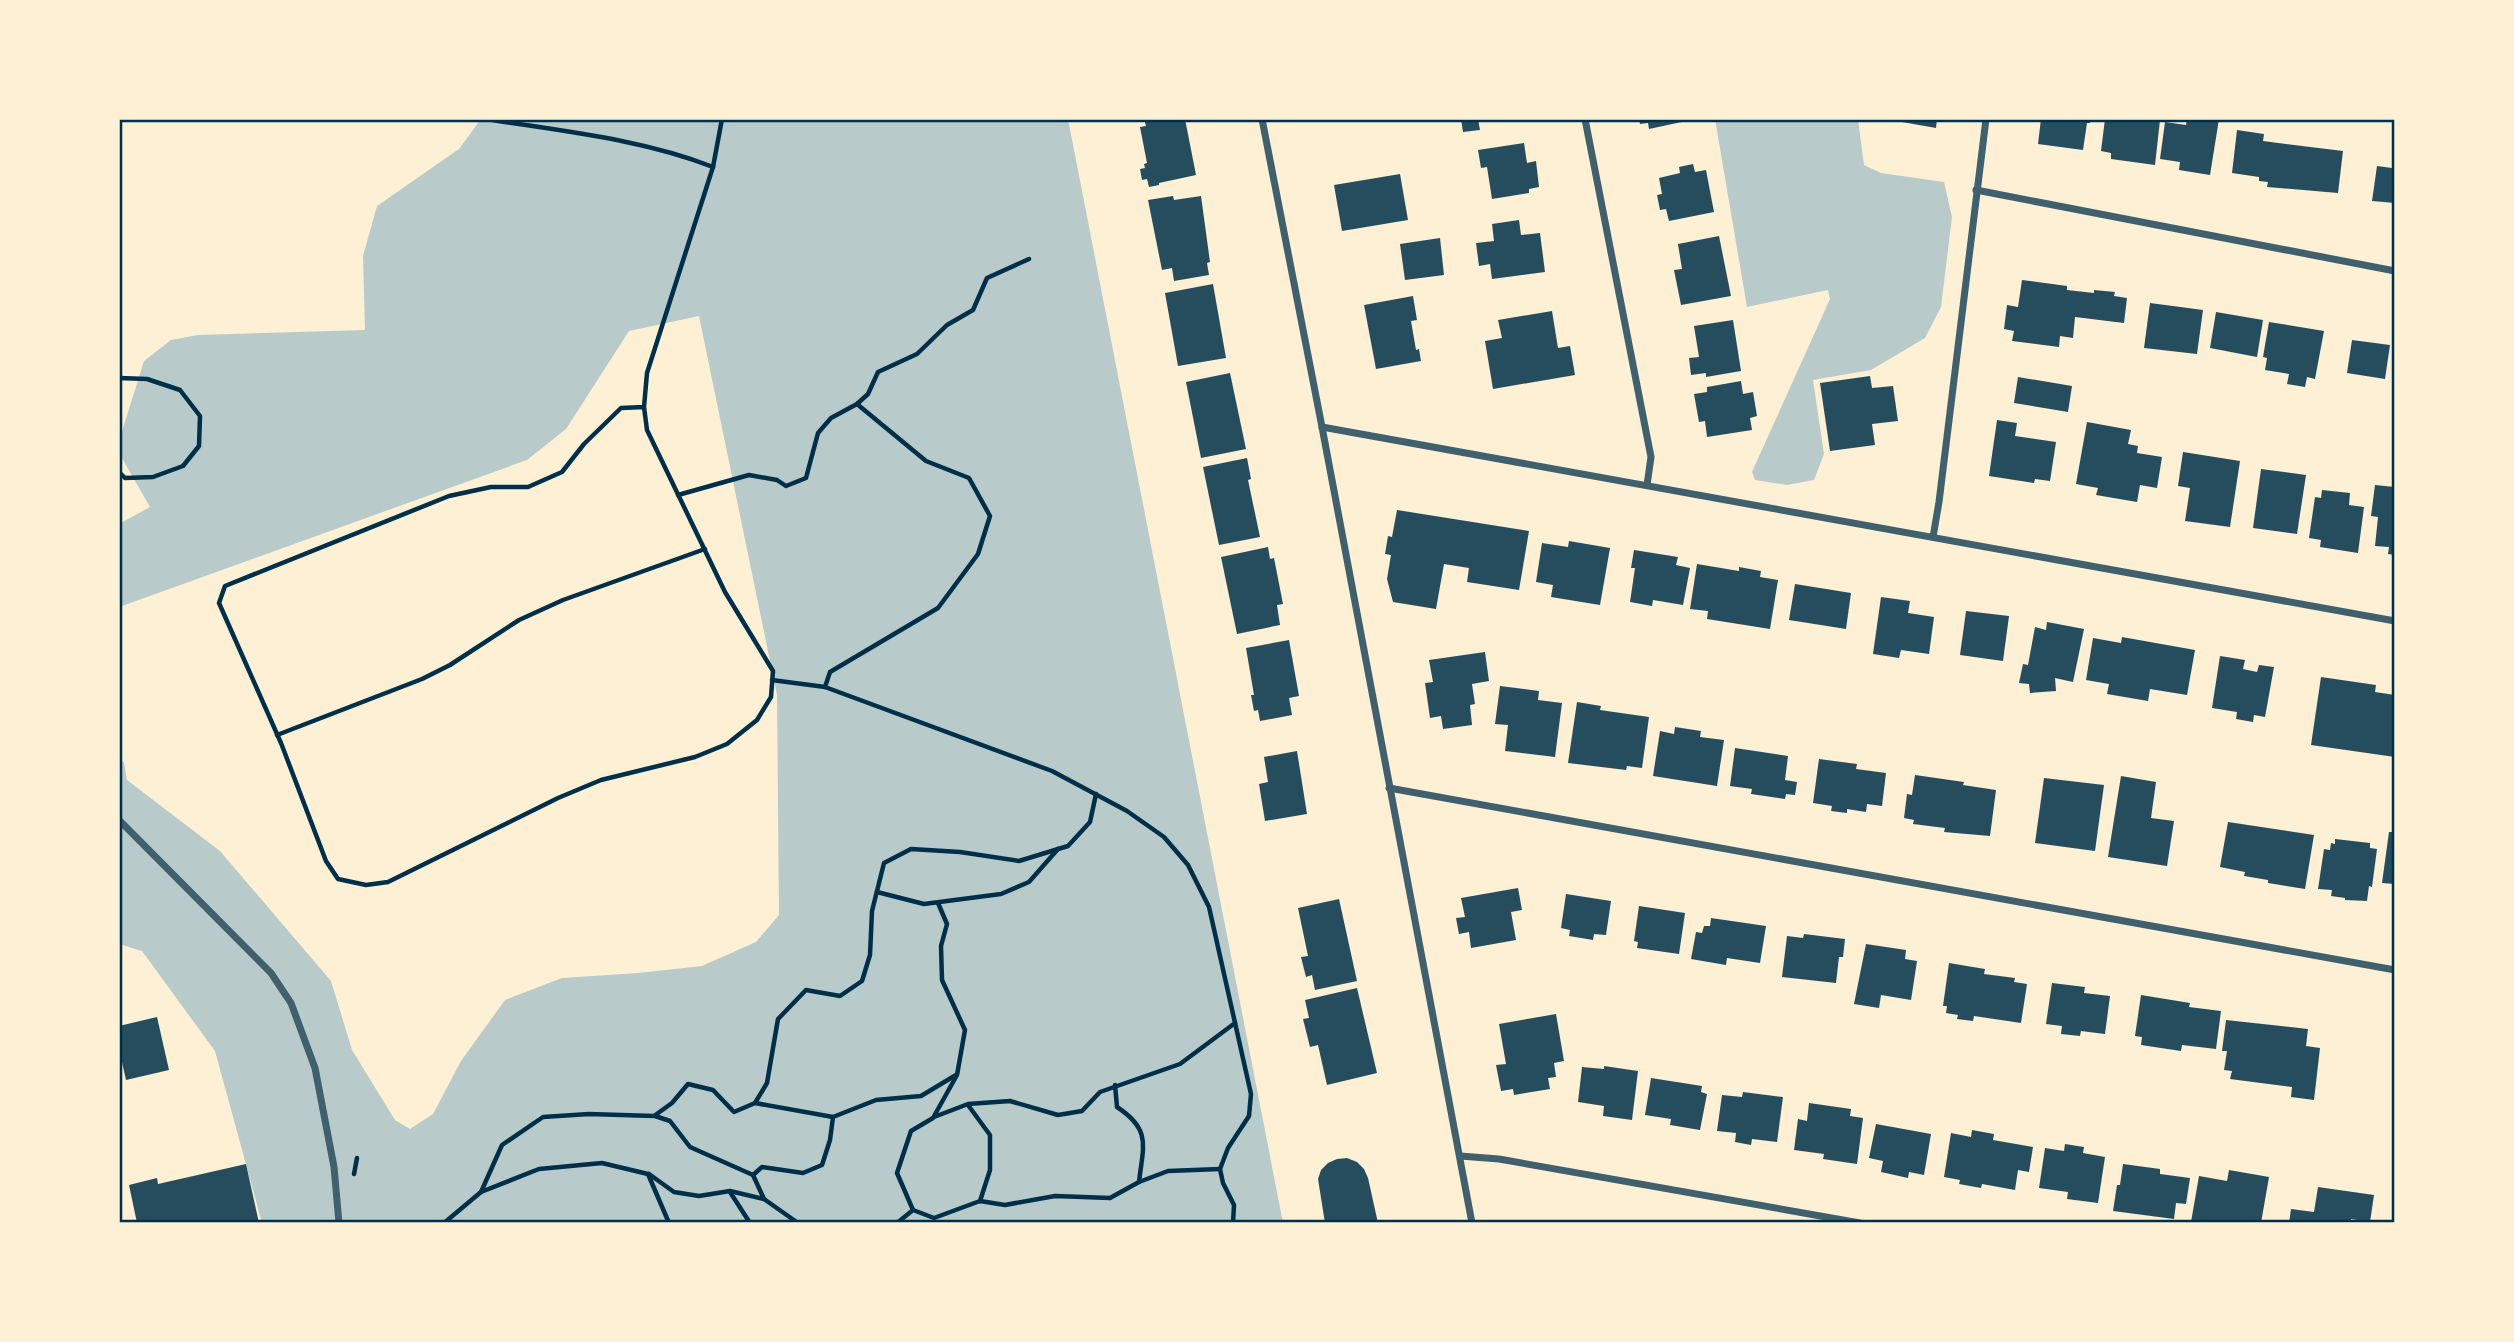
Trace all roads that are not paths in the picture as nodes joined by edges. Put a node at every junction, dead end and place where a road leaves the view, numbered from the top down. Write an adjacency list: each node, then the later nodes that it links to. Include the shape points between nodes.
1 (1262, 119): 6 (street)
2 (1585, 119): 7 (street, via 1651,457)
3 (1986, 119): 4 (street)
4 (1976, 190): 5 (street); 8 (street)
5 (2395, 271)
6 (1322, 427): 7 (street); 10 (street)
7 (1647, 485): 8 (street)
8 (1933, 537): 9 (street)
9 (2395, 621)
10 (1389, 788): 12 (street); 13 (street)
11 (119, 820): 14 (street, via 271,973 290,1003 315,1068 334,1167)
12 (2395, 970)
13 (1460, 1156): 15 (street); 16 (street)
14 (339, 1223)
15 (1472, 1223)
16 (1860, 1223)

